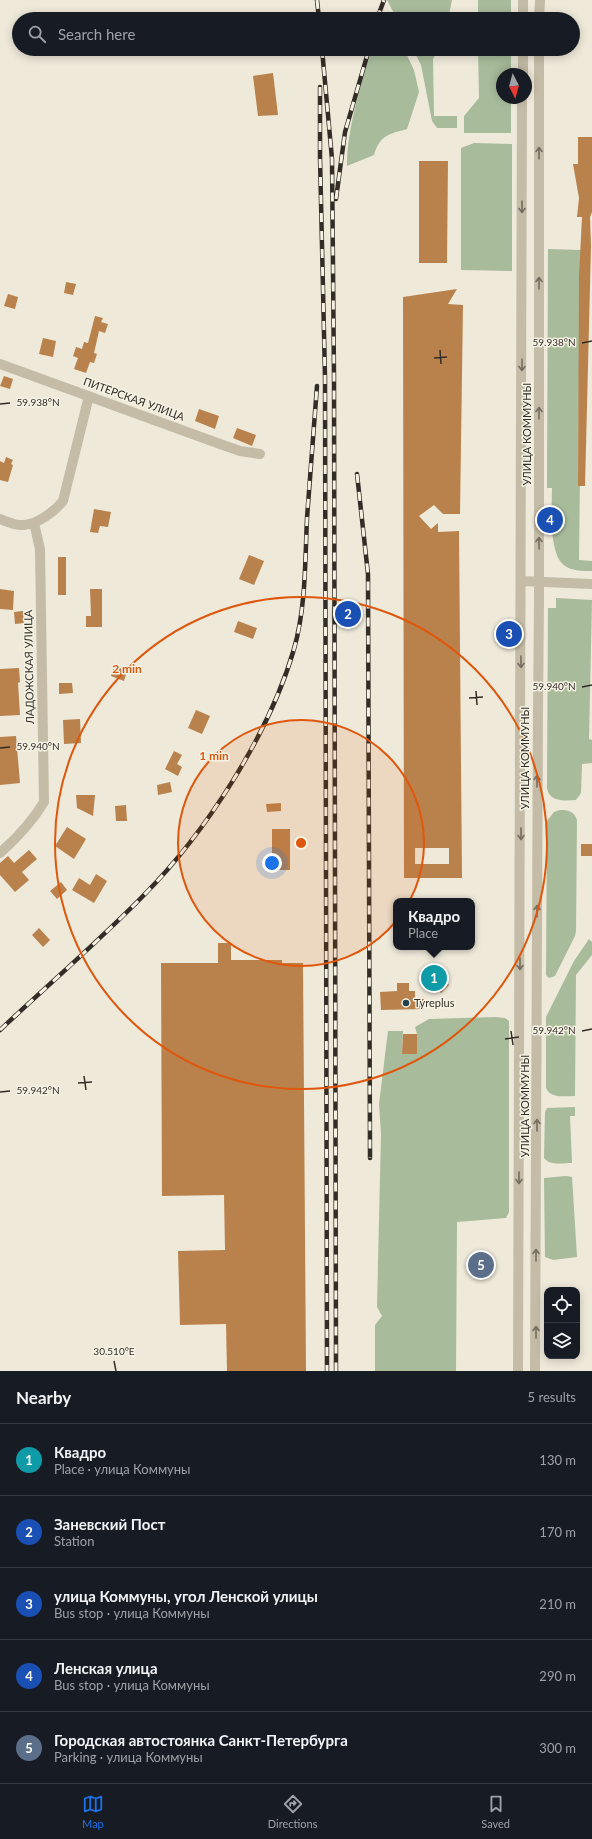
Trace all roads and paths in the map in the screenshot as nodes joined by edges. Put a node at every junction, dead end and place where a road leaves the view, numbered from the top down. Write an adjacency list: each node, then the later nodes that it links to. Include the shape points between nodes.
1 (523, 0): 3 (street)
2 (540, 0): 4 (street)
3 (523, 12)
4 (539, 12)
5 (523, 56): 7 (street)
6 (539, 56): 15 (street, УЛИЦА КОММУНЫ, one-way to 6)
7 (523, 68)
8 (522, 104): 14 (street, УЛИЦА КОММУНЫ, one-way to 14)
9 (0, 364): 10 (street, ПИТЕРСКАЯ УЛИЦА)
10 (89, 396): 11 (street, ПИТЕРСКАЯ УЛИЦА, via 234,448); 13 (street, via 63,501 56,510)
11 (260, 454)
12 (0, 519): 13 (street, via 17,525)
13 (34, 523): 17 (street, ЛАДОЖСКАЯ УЛИЦА, via 40,549 44,802 34,819)
14 (521, 581): 15 (street); 18 (street, УЛИЦА КОММУНЫ, one-way to 18)
15 (539, 582): 16 (street); 19 (street, УЛИЦА КОММУНЫ, one-way to 15)
16 (592, 584)
17 (0, 853)
18 (518, 1371)
19 (535, 1371)

